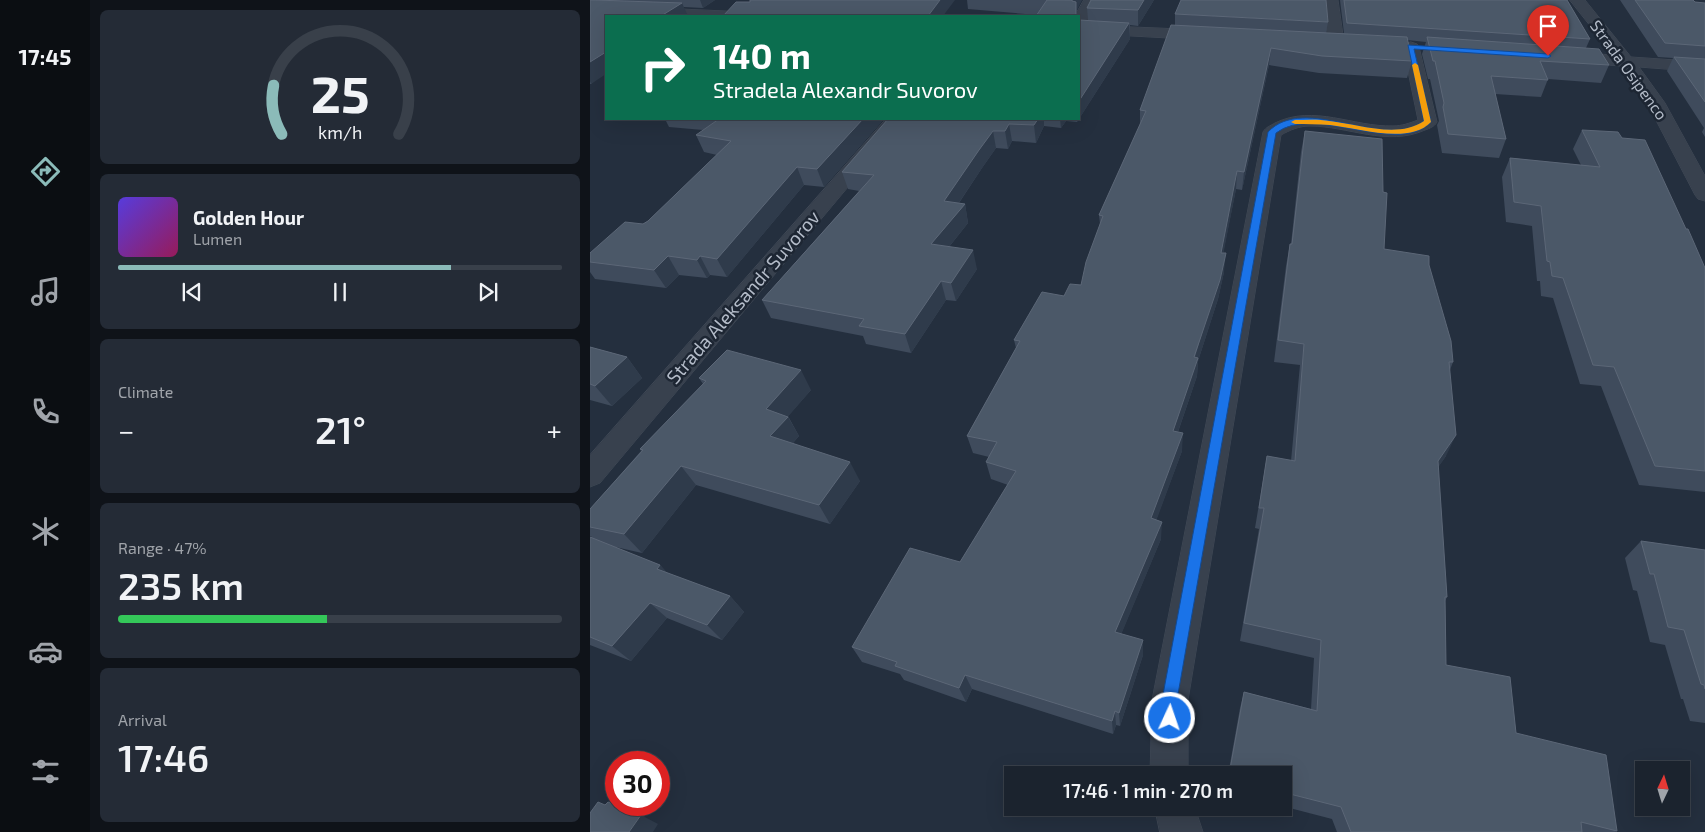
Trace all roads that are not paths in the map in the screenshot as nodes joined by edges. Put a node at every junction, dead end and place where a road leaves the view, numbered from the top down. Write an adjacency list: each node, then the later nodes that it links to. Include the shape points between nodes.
1 (1091, 0): 6 (street)
2 (1331, 0): 10 (street)
3 (1577, 0): 14 (street, Strada Osipenco)
4 (590, 9): 5 (street)
5 (725, 15)
6 (1080, 21)
7 (1080, 29): 8 (street)
8 (1218, 36)
9 (1317, 41): 10 (street)
10 (1336, 42): 11 (street)
11 (1355, 43)
12 (1411, 47): 19 (street, via 1428,122 1419,128 1386,131 1308,121 1293,122 1272,132 1170,700)
13 (1557, 56): 14 (street)
14 (1626, 61): 15 (street); 17 (street, Strada Osipenco, via 1656,103)
15 (1705, 67)
16 (895, 120): 18 (street, Strada Aleksandr Suvorov)
17 (1705, 195)
18 (590, 475)
19 (1169, 766)
20 (1176, 816): 21 (street)
21 (1183, 832)

